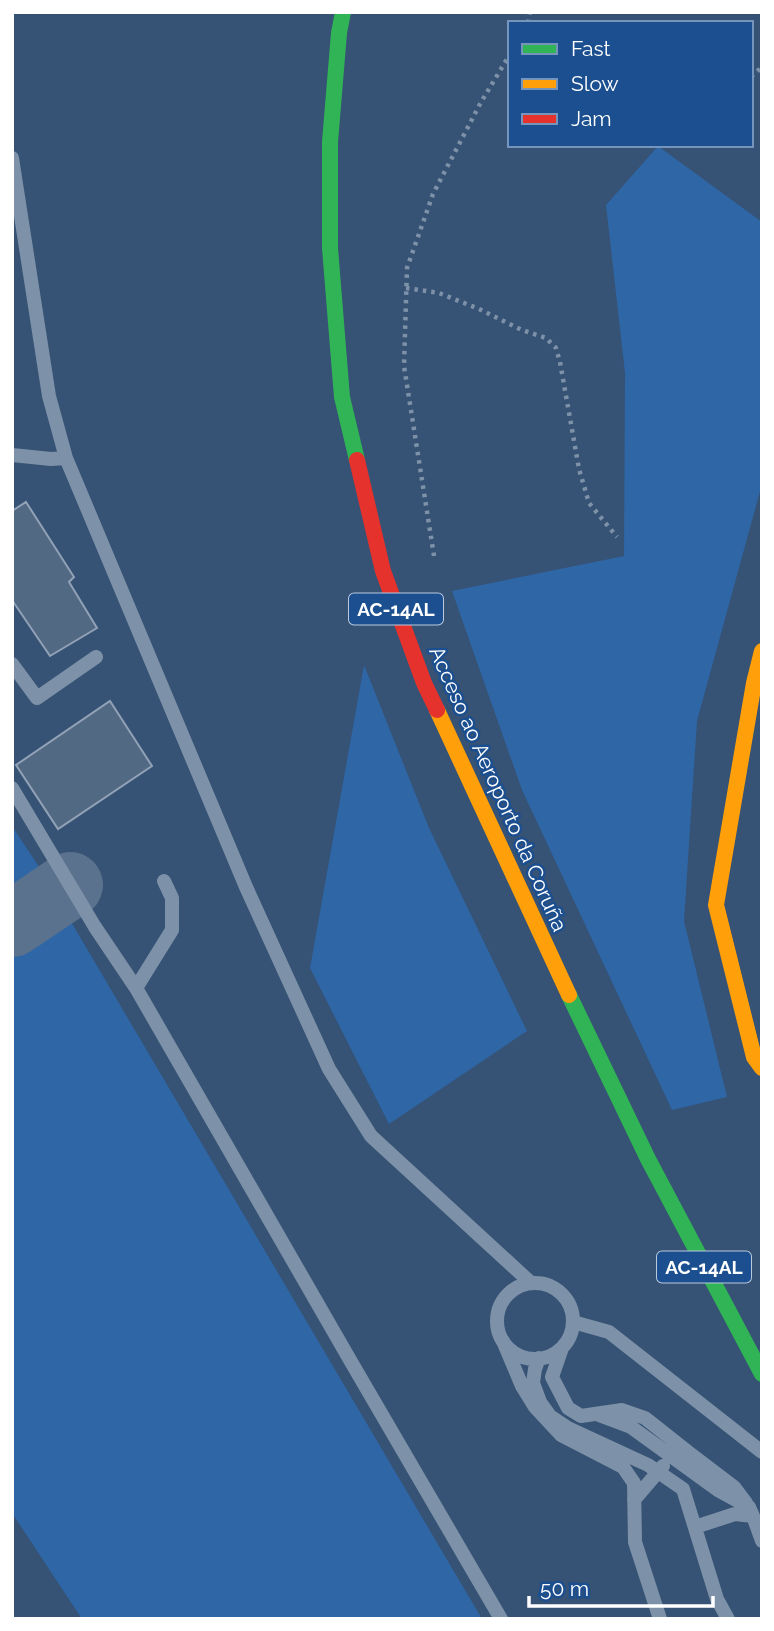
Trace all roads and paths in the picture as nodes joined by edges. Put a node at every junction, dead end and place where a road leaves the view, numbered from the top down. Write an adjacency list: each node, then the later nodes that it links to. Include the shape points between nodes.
1 (343, 12): 21 (highway, Acceso ao Aeroporto da Coruña / AC-14AL, via 330,142 330,248 342,397 383,571 424,683 555,966 648,1159)
2 (508, 57): 4 (path, via 433,194 407,268)
3 (12, 158): 6 (lane, via 49,396)
4 (406, 288): 7 (path, via 439,293 546,338 556,348 589,503); 8 (path, via 404,366)
5 (12, 456): 6 (lane)
6 (66, 458): 16 (lane, via 241,875 329,1069 371,1136)
7 (617, 537)
8 (434, 556)
9 (762, 652): 15 (highway, via 716,905 754,1058)
10 (96, 657): 11 (lane, via 37,698)
11 (12, 664)
12 (12, 788): 14 (lane)
13 (164, 881): 14 (lane, via 172,898 172,930)
14 (136, 988): 31 (lane)
15 (762, 1068)
16 (531, 1283): 17 (lane, via 556,1289 571,1309); 18 (lane, via 519,1286 501,1304 498,1329)
17 (573, 1322): 19 (lane); 24 (lane, via 609,1332)
18 (503, 1341): 20 (lane, via 519,1355); 27 (lane, via 535,1407 561,1435 623,1467 634,1483)
19 (562, 1347): 20 (lane); 22 (lane, via 552,1377 568,1408 581,1416)
20 (539, 1359): 26 (lane, via 533,1383 550,1416)
21 (762, 1374)
22 (597, 1415): 23 (lane, via 622,1409 645,1418); 25 (lane, via 631,1427)
23 (688, 1451): 25 (lane); 28 (lane, via 734,1487)
24 (762, 1452)
25 (672, 1456): 26 (lane); 28 (lane)
26 (658, 1472): 27 (lane); 29 (lane, via 683,1489)
27 (634, 1500): 32 (lane, via 635,1542)
28 (751, 1512): 29 (lane); 30 (lane)
29 (695, 1527): 33 (lane)
30 (762, 1541)
31 (501, 1619)
32 (660, 1619)
33 (728, 1619)

